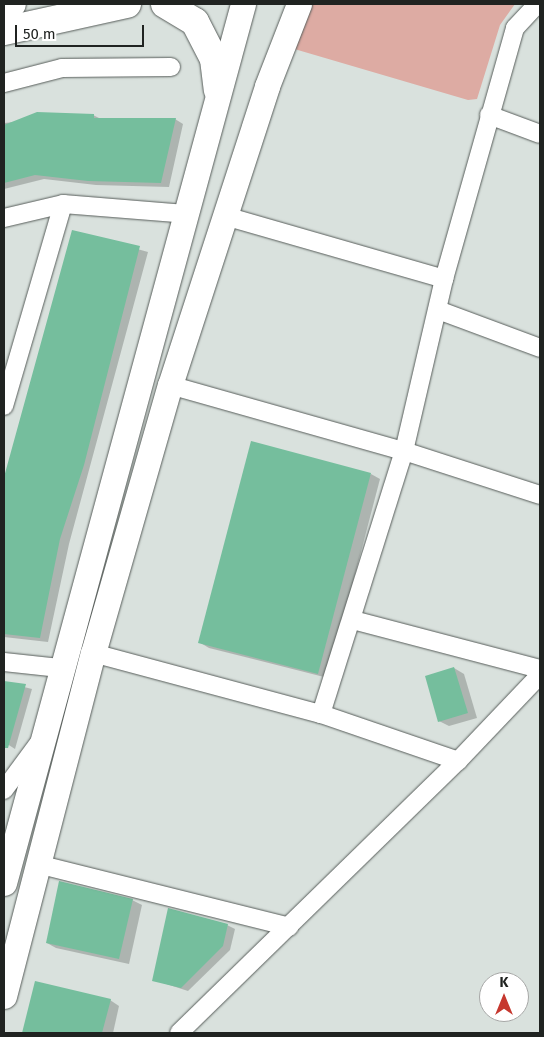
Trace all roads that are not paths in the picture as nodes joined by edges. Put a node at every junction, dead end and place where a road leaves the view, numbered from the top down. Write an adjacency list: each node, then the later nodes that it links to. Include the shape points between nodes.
1 (12, 4): 7 (highway)
2 (127, 4): 8 (highway)
3 (165, 4): 11 (highway, via 194,22 214,59)
4 (242, 4): 11 (main road)
5 (299, 4): 16 (main road, via 267,86)
6 (537, 4): 12 (street, via 514,28)
7 (4, 6)
8 (4, 31)
9 (171, 67): 10 (street, via 62,68)
10 (4, 83)
11 (218, 90): 15 (main road)
12 (490, 114): 13 (street); 18 (street)
13 (540, 134)
14 (63, 204): 15 (street); 17 (street); 21 (street)
15 (186, 214): 27 (main road)
16 (225, 216): 18 (street); 22 (main road)
17 (4, 218)
18 (444, 279): 19 (street)
19 (438, 310): 20 (street); 24 (street)
20 (540, 348)
21 (11, 356): 23 (street)
22 (170, 385): 24 (street); 29 (main road)
23 (4, 406)
24 (404, 451): 25 (street); 26 (street)
25 (540, 495)
26 (353, 620): 30 (street); 32 (street)
27 (63, 657): 28 (street); 29 (main road); 33 (main road)
28 (4, 662)
29 (90, 664): 32 (street); 36 (main road)
30 (540, 669)
31 (540, 675): 34 (street)
32 (321, 714): 34 (street)
33 (43, 736): 35 (street); 37 (main road)
34 (458, 761): 38 (street)
35 (4, 790)
36 (37, 864): 38 (street); 39 (main road)
37 (4, 883)
38 (290, 927): 40 (street)
39 (4, 996)
40 (179, 1033)

